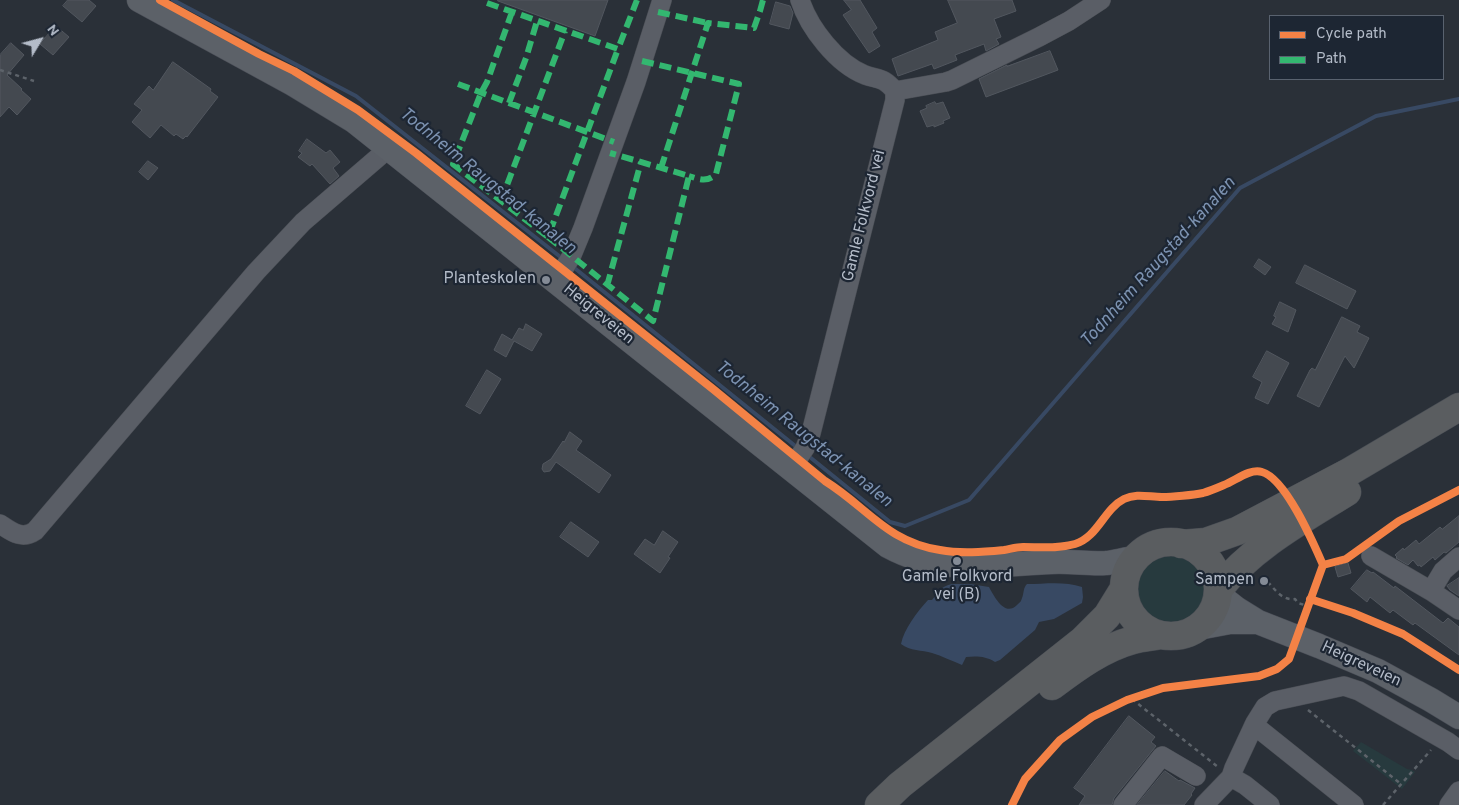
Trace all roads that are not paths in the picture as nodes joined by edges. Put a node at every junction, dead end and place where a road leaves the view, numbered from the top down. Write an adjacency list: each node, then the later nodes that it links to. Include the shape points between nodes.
1 (138, 0): 6 (main road, Heigreveien, via 321,100)
2 (662, 0): 7 (street, via 602,176)
3 (800, 0): 5 (street, via 815,31 836,55 853,68 878,78)
4 (1101, 0): 5 (street, via 1039,37 952,80)
5 (895, 90): 10 (street, Gamle Folkvord vei, via 811,433)
6 (389, 148): 7 (main road, Heigreveien); 11 (street, via 303,222 256,272 35,531 27,536 18,535)
7 (563, 270): 10 (main road, Heigreveien)
8 (1459, 407): 12 (highway, via 1349,472 1237,531 1206,542)
9 (1459, 428): 19 (highway, via 1357,486 1274,539 1240,565)
10 (799, 457): 16 (main road, Heigreveien, via 882,541 913,558 965,566)
11 (0, 524)
12 (1181, 544): 15 (highway, via 1168,542 1156,545); 19 (highway, via 1208,560 1217,579)
13 (1371, 556): 18 (street)
14 (1459, 557): 18 (street, via 1443,571)
15 (1136, 558): 16 (main road, Heigreveien, via 1107,563); 17 (highway, via 1125,577)
16 (1073, 563): 17 (main road, Heigreveien, via 1114,578)
17 (1124, 589): 23 (highway, via 1130,614 1148,631); 30 (highway, via 1107,616 1083,640)
18 (1431, 591): 20 (street)
19 (1218, 592): 21 (main road, Heigreveien); 22 (highway, via 1212,613)
20 (1459, 610)
21 (1258, 622): 22 (main road, Heigreveien, via 1230,622); 24 (main road, Heigreveien, via 1378,671)
22 (1198, 628): 23 (highway, via 1181,636)
23 (1160, 635): 31 (highway, via 1119,645 1078,668 990,734)
24 (1459, 717)
25 (1254, 725): 26 (street, via 1265,707 1275,701 1344,686 1359,691); 28 (street); 35 (street)
26 (1459, 750)
27 (1196, 776): 32 (street, via 1162,756)
28 (1232, 776): 33 (street); 34 (street)
29 (1459, 791): 36 (street)
30 (879, 805)
31 (905, 805)
32 (1123, 805)
33 (1204, 805)
34 (1270, 805)
35 (1354, 805)
36 (1449, 805)

